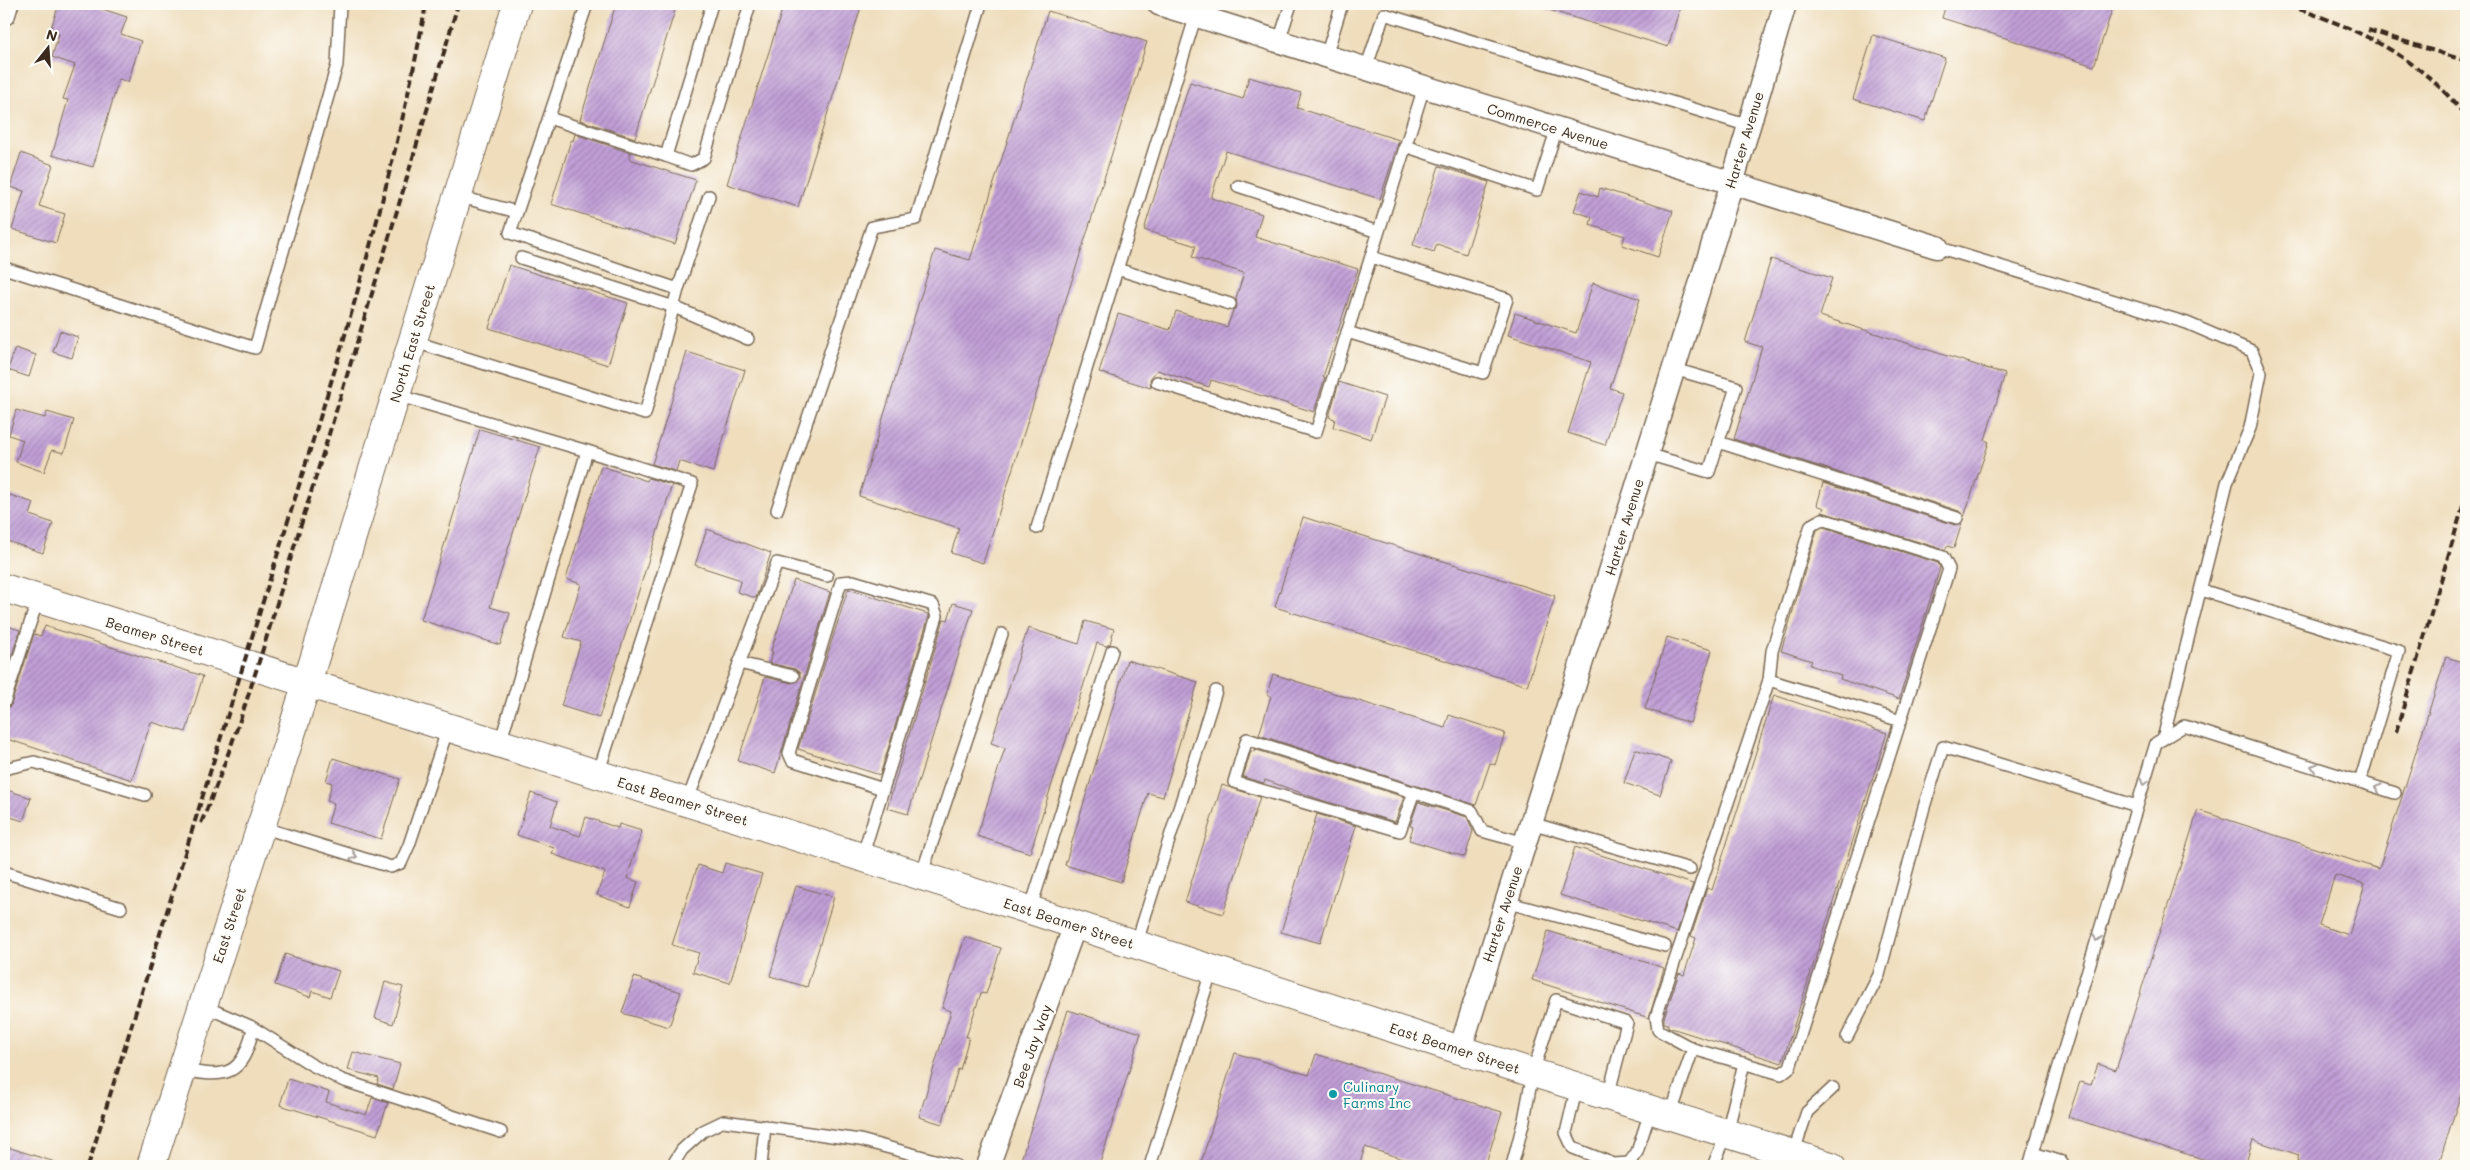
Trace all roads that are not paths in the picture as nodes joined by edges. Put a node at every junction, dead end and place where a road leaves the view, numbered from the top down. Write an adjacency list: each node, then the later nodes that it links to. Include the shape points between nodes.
1 (7, 4): 13 (street)
2 (340, 4): 32 (lane, via 337,64 255,348)
3 (517, 4): 25 (street, North East Street)
4 (587, 4): 18 (lane)
5 (712, 4): 22 (lane)
6 (750, 4): 22 (lane, via 704,158 691,165)
7 (981, 4): 46 (lane, via 916,219 872,227)
8 (1159, 4): 12 (street, Commerce Avenue)
9 (1291, 4): 14 (lane)
10 (1342, 4): 15 (lane)
11 (1785, 4): 19 (street, Harter Avenue)
12 (1190, 10): 14 (street, Commerce Avenue); 33 (lane)
13 (4, 14)
14 (1280, 42): 15 (street, Commerce Avenue)
15 (1326, 56): 16 (street, Commerce Avenue)
16 (1366, 69): 17 (street, Commerce Avenue); 19 (lane, via 1384,14)
17 (1424, 87): 20 (street, Commerce Avenue); 21 (lane)
18 (549, 118): 22 (lane); 27 (lane)
19 (1748, 126): 23 (street, Harter Avenue)
20 (1556, 128): 21 (lane, via 1537,190); 23 (street, Commerce Avenue)
21 (1405, 146): 28 (lane)
22 (666, 156)
23 (1732, 183): 29 (street, Commerce Avenue); 40 (street, Harter Avenue)
24 (1238, 186): 28 (lane)
25 (458, 196): 27 (lane); 39 (street, North East Street)
26 (709, 196): 34 (lane)
27 (517, 212): 34 (lane, via 510,233)
28 (1378, 232): 30 (lane)
29 (1937, 247): 51 (lane, via 2187,323 2252,351 2261,373 2250,428 2226,483)
30 (1371, 257): 37 (lane); 37 (lane, via 1507,299 1483,373)
31 (521, 258): 36 (lane)
32 (4, 268)
33 (1117, 269): 35 (lane); 48 (lane)
34 (678, 289): 36 (lane)
35 (1230, 304)
36 (674, 307): 38 (lane); 39 (lane, via 645,414)
37 (1347, 332): 41 (lane, via 1316,432)
38 (748, 339)
39 (412, 341): 42 (street, North East Street)
40 (1674, 369): 43 (lane, via 1736,387); 45 (street, Harter Avenue)
41 (1157, 382)
42 (396, 395): 44 (lane); 58 (street, North East Street)
43 (1718, 442): 45 (lane, via 1709,472); 47 (lane)
44 (587, 451): 64 (lane); 66 (lane, via 692,484)
45 (1647, 454): 75 (street, Harter Avenue)
46 (777, 510)
47 (1957, 518)
48 (1037, 528)
49 (828, 576): 55 (lane, via 777,563)
50 (4, 588): 52 (street, Beamer Street)
51 (2201, 590): 63 (lane); 67 (lane, via 2398,651)
52 (38, 599): 58 (street, Beamer Street); 60 (lane)
53 (1002, 634): 79 (lane)
54 (1112, 651): 82 (lane)
55 (739, 663): 56 (lane); 72 (lane)
56 (793, 676)
57 (1769, 680): 61 (lane); 61 (lane, via 1772,651 1811,525 1822,519 1943,557 1949,570); 90 (lane, via 1656,1018 1658,1030)
58 (307, 682): 62 (street, East Beamer Street); 74 (street, East Street)
59 (1216, 691): 84 (lane)
60 (4, 703)
61 (1901, 721): 92 (lane, via 1790,1067 1781,1074)
62 (448, 727): 64 (street, East Beamer Street); 74 (lane, one-way to 62, via 391,867 401,863)
63 (2163, 739): 67 (lane, one-way to 63, via 2184,726); 73 (lane, one-way to 73, via 2156,743)
64 (500, 743): 66 (street, East Beamer Street)
65 (4, 767): 71 (lane, via 34,762)
66 (598, 774): 72 (street, East Beamer Street)
67 (2360, 782): 70 (lane, one-way to 67)
68 (883, 789): 68 (lane, via 937,616 933,605 853,581 841,582 789,754 792,760); 76 (lane)
69 (1414, 792): 69 (lane, via 1247,739 1234,782 1400,831); 75 (lane, via 1472,811 1482,831)
70 (2395, 793)
71 (145, 795)
72 (687, 802): 76 (street, East Beamer Street)
73 (2137, 806): 89 (lane, via 1943,747 1879,976); 102 (lane, one-way to 102)
74 (261, 827): 87 (street, East Street)
75 (1528, 833): 77 (lane); 80 (street, Harter Avenue)
76 (862, 857): 79 (street, East Beamer Street)
77 (1690, 869)
78 (4, 872): 81 (lane)
79 (921, 876): 82 (street, East Beamer Street)
80 (1506, 902): 85 (lane); 91 (street, Harter Avenue)
81 (120, 908)
82 (1030, 910): 83 (street, East Beamer Street)
83 (1075, 925): 84 (street, East Beamer Street); 109 (street, Bee Jay Way)
84 (1136, 945): 86 (street, East Beamer Street)
85 (1665, 946)
86 (1212, 969): 91 (street, East Beamer Street); 110 (lane)
87 (203, 1006): 88 (lane); 93 (street, East Street)
88 (253, 1028): 93 (lane, via 247,1053 226,1073 211,1075); 100 (lane, via 342,1080)
89 (1847, 1037)
90 (1693, 1049): 92 (lane); 98 (lane)
91 (1460, 1050): 94 (street, East Beamer Street)
92 (1744, 1063): 101 (lane)
93 (182, 1070): 105 (street, East Street)
94 (1533, 1072): 95 (street, East Beamer Street); 97 (lane, via 1556,1000 1628,1022); 111 (lane)
95 (1577, 1086): 97 (street, East Beamer Street); 98 (lane, via 1566,1133 1573,1148 1614,1164 1629,1163)
96 (1833, 1088): 103 (lane, via 1806,1112)
97 (1608, 1096): 98 (street, East Beamer Street)
98 (1660, 1112): 101 (street, East Beamer Street)
99 (764, 1126): 106 (lane, via 724,1120 703,1131 682,1150); 107 (lane); 108 (lane, via 860,1140)
100 (501, 1132)
101 (1727, 1133): 103 (street, East Beamer Street); 112 (lane)
102 (2033, 1153): 104 (lane); 114 (lane)
103 (1793, 1154): 113 (street, East Beamer Street)
104 (2061, 1164)
105 (151, 1166)
106 (672, 1166)
107 (761, 1166)
108 (957, 1166)
109 (988, 1166)
110 (1150, 1166)
111 (1512, 1166)
112 (1713, 1166)
113 (1831, 1166)
114 (2029, 1166)

